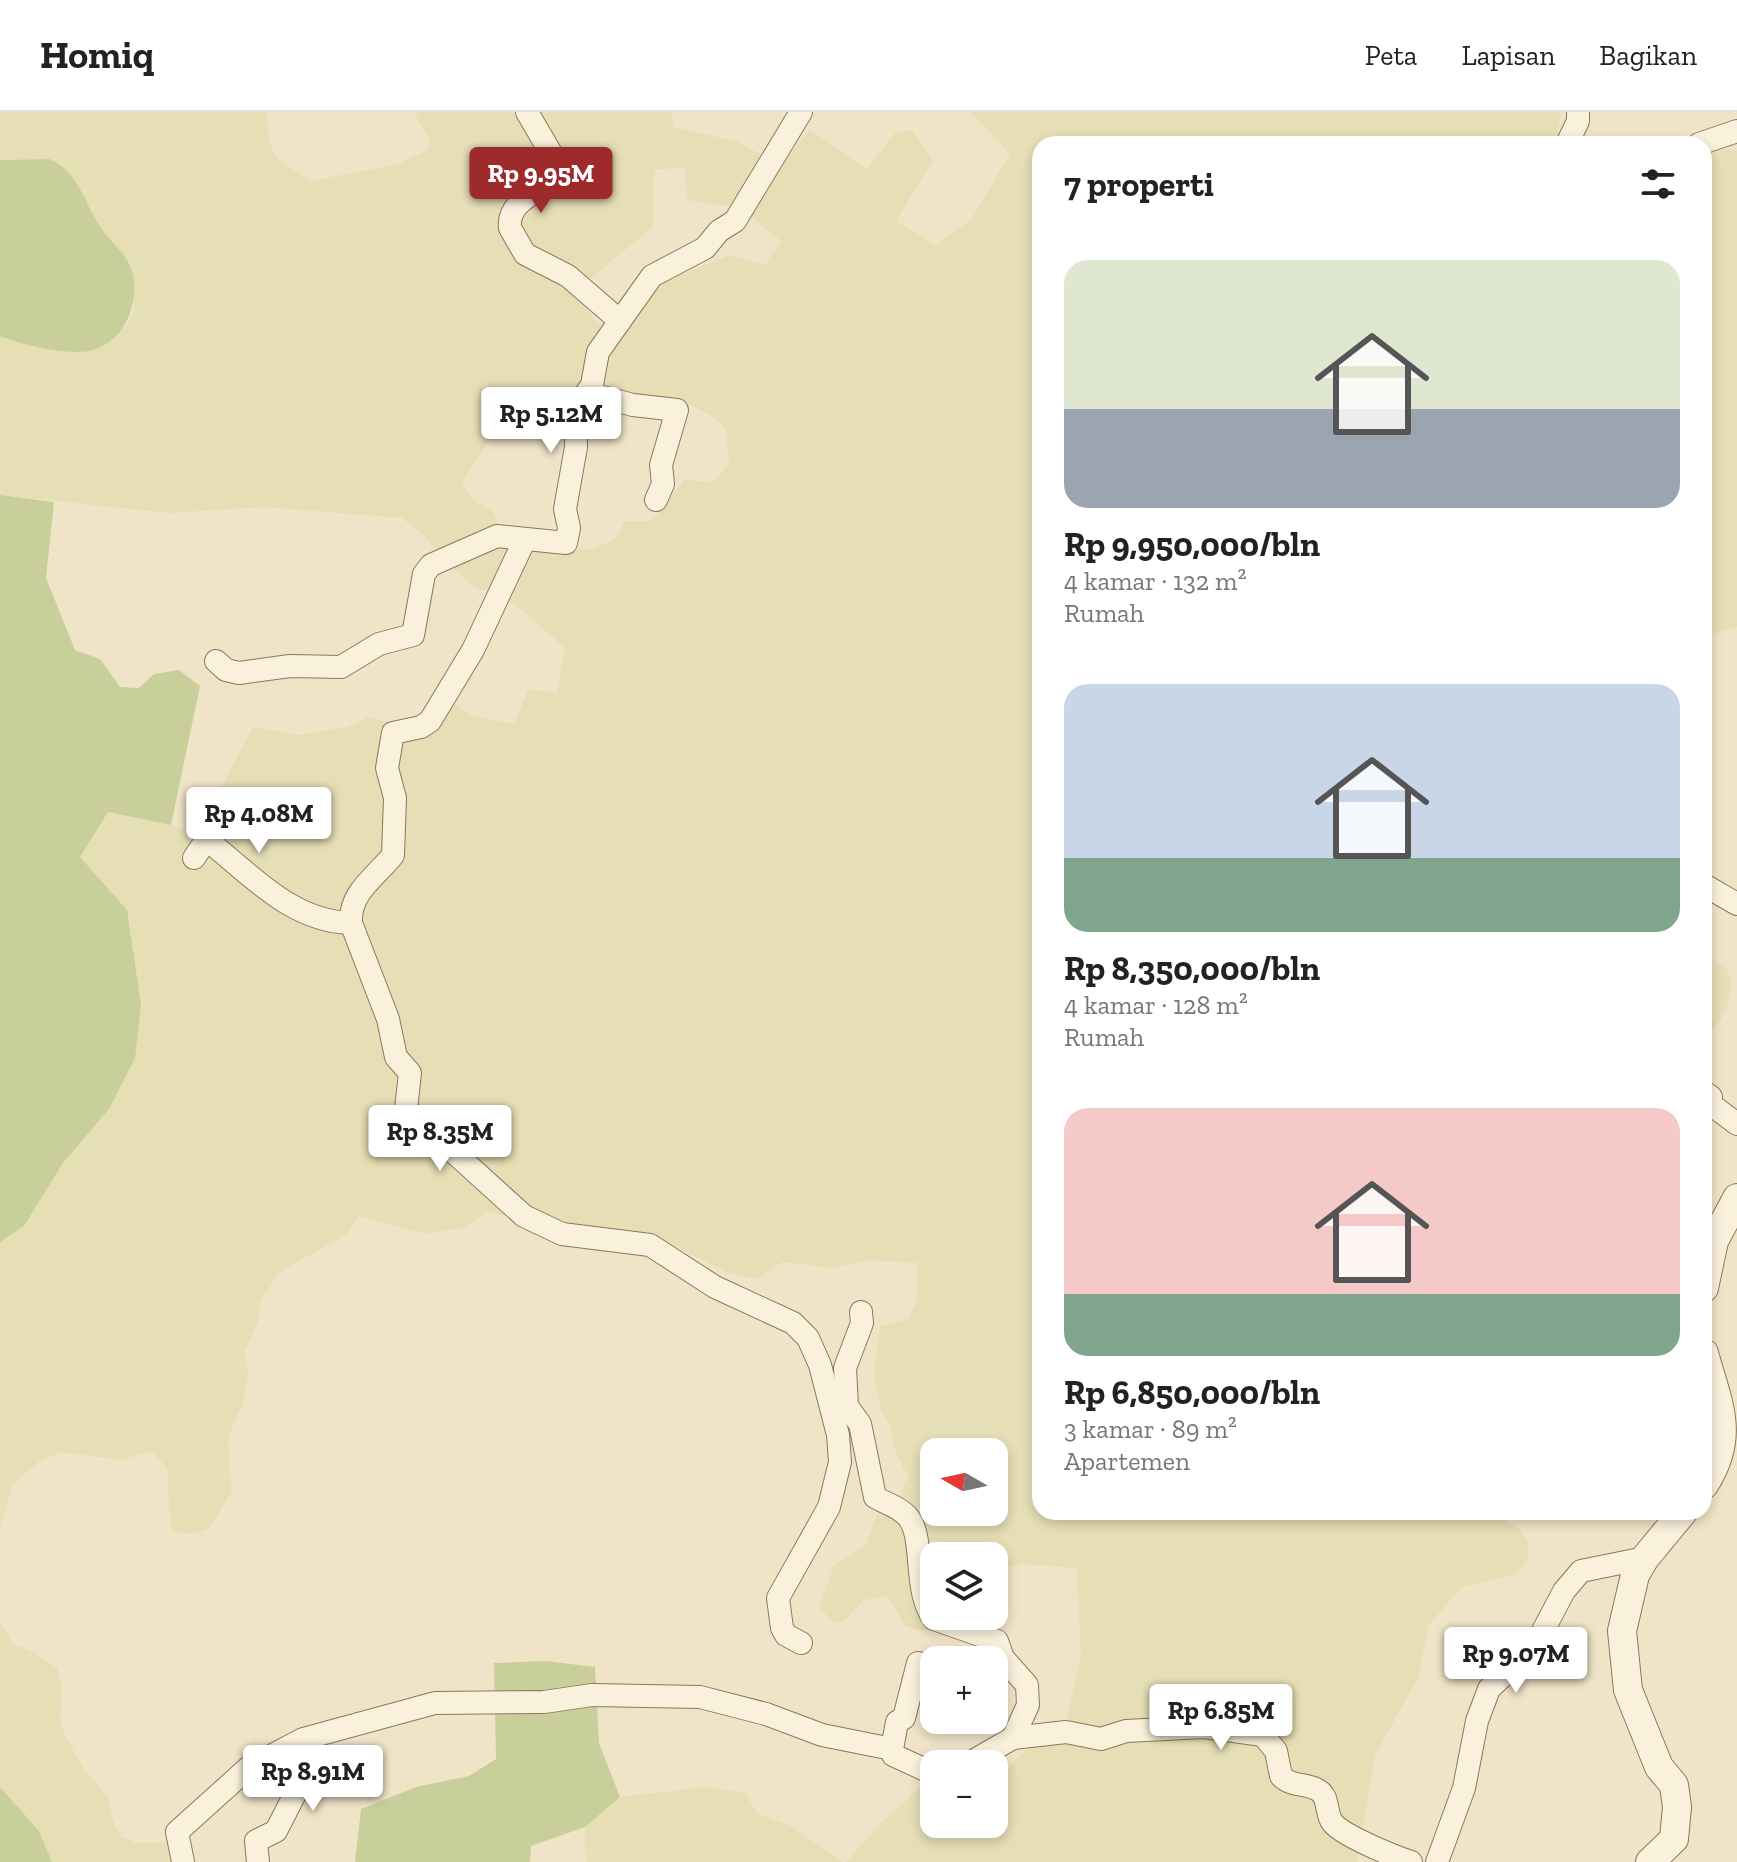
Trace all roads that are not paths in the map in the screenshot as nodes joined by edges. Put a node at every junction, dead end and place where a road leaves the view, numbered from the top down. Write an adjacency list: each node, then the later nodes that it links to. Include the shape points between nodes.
1 (527, 112): 7 (street, via 559,167 554,181 513,211 510,228 525,254 575,281)
2 (801, 112): 7 (street, via 735,221 705,248 652,276)
3 (1578, 112): 5 (street)
4 (1737, 131): 6 (street)
5 (1571, 136)
6 (1712, 140)
7 (620, 321): 8 (street, via 596,357)
8 (587, 393): 9 (street, via 677,410); 10 (street, via 575,409 576,447 565,509 568,540 562,544)
9 (656, 500)
10 (525, 539): 11 (street, via 497,536 431,565 424,574 413,635 379,644 341,667 239,673); 15 (street, via 473,650 430,721 393,733 387,764 395,798 393,855 363,887)
11 (216, 661)
12 (194, 858): 15 (street, via 205,842 212,844 282,901 325,921)
13 (1712, 890): 14 (street)
14 (1737, 904)
15 (351, 923): 25 (street, via 388,1019 396,1057 410,1073 406,1109 489,1188 524,1216 562,1234 650,1245 715,1287 793,1323 808,1338 820,1365 840,1462 829,1507 778,1598 782,1628)
16 (1712, 1105): 17 (street)
17 (1737, 1124)
18 (1737, 1198): 19 (street)
19 (1712, 1250)
20 (861, 1312): 27 (street, via 845,1368 847,1406 860,1424 875,1497 895,1506 913,1524 919,1576 934,1619 997,1641 1003,1658 1027,1685 1028,1705)
21 (1712, 1387): 22 (street, via 1724,1437)
22 (1712, 1470)
23 (1676, 1520): 24 (street)
24 (1645, 1558): 35 (street, via 1581,1571 1536,1644 1489,1689 1464,1788); 36 (street, via 1635,1575 1622,1631 1623,1660 1628,1690 1659,1767 1674,1785 1677,1807 1674,1839)
25 (801, 1643)
26 (918, 1663): 29 (street)
27 (1013, 1738): 30 (street); 34 (street, via 1066,1732 1101,1739 1126,1731 1181,1727 1263,1735 1276,1751 1281,1776 1320,1791 1339,1829 1382,1854)
28 (303, 1739): 29 (street, via 435,1703 674,1694); 32 (street, via 248,1768 183,1824 177,1832); 33 (street, via 286,1769 288,1788 295,1794 291,1809 276,1831 256,1841)
29 (892, 1749): 31 (street, via 893,1755)
30 (992, 1750)
31 (920, 1768)
32 (183, 1862)
33 (258, 1862)
34 (1411, 1862)
35 (1437, 1862)
36 (1650, 1862)

